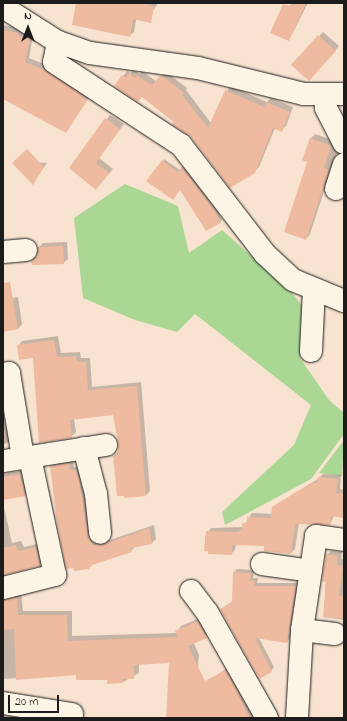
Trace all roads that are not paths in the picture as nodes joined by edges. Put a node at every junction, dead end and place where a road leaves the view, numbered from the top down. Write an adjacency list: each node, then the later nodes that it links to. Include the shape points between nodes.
1 (3, 7): 2 (street)
2 (58, 42): 3 (street, via 90,53 198,68 304,94); 9 (street, via 54,62 181,145 265,254 293,280)
3 (335, 95): 4 (street, via 326,108)
4 (344, 143)
5 (344, 164): 6 (street)
6 (336, 189)
7 (26, 250): 8 (street)
8 (3, 252)
9 (314, 290): 10 (street); 11 (street)
10 (344, 301)
11 (311, 352)
12 (3, 374): 15 (street, via 9,373)
13 (106, 445): 14 (street)
14 (84, 448): 15 (street); 16 (street, via 96,494)
15 (19, 459): 20 (street, via 55,574)
16 (100, 533)
17 (344, 540): 19 (street, via 316,536)
18 (262, 564): 19 (street)
19 (311, 571): 22 (street)
20 (3, 588)
21 (191, 591): 26 (street, via 207,612)
22 (302, 630): 23 (street); 27 (street)
23 (335, 634)
24 (3, 703): 25 (street)
25 (72, 714)
26 (267, 718)
27 (297, 718)

